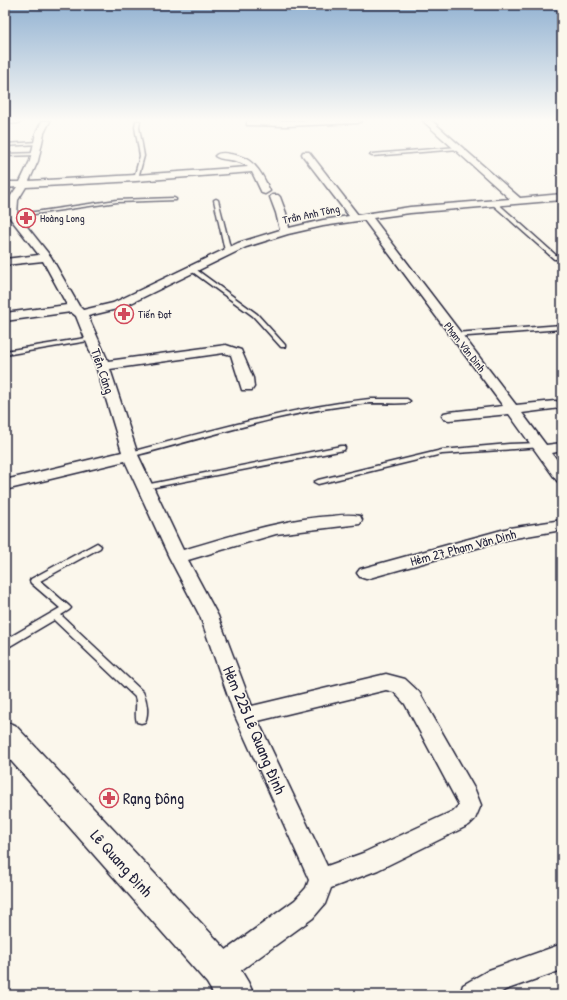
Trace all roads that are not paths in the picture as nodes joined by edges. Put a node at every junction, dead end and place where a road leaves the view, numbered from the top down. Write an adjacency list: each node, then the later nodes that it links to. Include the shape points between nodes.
1 (31, 168): 7 (street)
2 (139, 168): 6 (lane)
3 (318, 168): 17 (street, Phạm Văn Dinh)
4 (480, 168): 14 (street)
5 (253, 170): 6 (street); 9 (street, via 259,176)
6 (136, 178): 7 (street)
7 (24, 184): 8 (street); 16 (street, via 13,199)
8 (5, 185)
9 (265, 191)
10 (275, 197): 18 (street)
11 (562, 197): 14 (street, Trần Anh Tông)
12 (174, 199): 16 (lane, via 117,201)
13 (216, 200): 19 (lane)
14 (517, 200): 15 (street, Trần Anh Tông)
15 (493, 202): 17 (street, Trần Anh Tông); 21 (lane)
16 (10, 215): 20 (street, Tiền Cảng)
17 (361, 217): 18 (street, Trần Anh Tông); 27 (street, Phạm Văn Dinh)
18 (285, 232): 19 (street, Trần Anh Tông)
19 (228, 251): 23 (street, Trần Anh Tông)
20 (46, 257): 22 (street); 24 (street, Tiền Cảng)
21 (556, 258)
22 (5, 262)
23 (192, 269): 24 (street, Trần Anh Tông, via 117,306); 29 (lane, via 255,315)
24 (78, 311): 25 (street, Trần Anh Tông); 28 (street, Tiền Cảng)
25 (5, 317)
26 (562, 326): 27 (lane)
27 (455, 335): 35 (street, Phạm Văn Dinh)
28 (92, 339): 30 (lane); 31 (street, Tiền Cảng)
29 (283, 346)
30 (5, 353)
31 (104, 366): 32 (street, via 226,349 236,353); 40 (street, Tiền Cảng)
32 (247, 387)
33 (407, 401): 40 (lane, via 364,402 314,410 235,427)
34 (555, 405): 35 (street)
35 (513, 410): 36 (street); 39 (street, Phạm Văn Dinh)
36 (449, 416)
37 (562, 447): 39 (street)
38 (341, 448): 44 (lane)
39 (541, 448): 41 (street, Phạm Văn Dinh); 42 (lane, via 509,446 442,452)
40 (130, 455): 43 (street); 44 (street, Hẻm 225 Lê Quang Định)
41 (562, 478)
42 (318, 482)
43 (5, 485)
44 (145, 487): 48 (street, Hẻm 225 Lê Quang Định)
45 (354, 520): 48 (street, via 275,529)
46 (562, 525): 49 (street, Hẻm 27 Phạm Văn Dinh, via 509,534)
47 (97, 546): 50 (lane, via 34,581 66,608)
48 (178, 557): 52 (street, Hẻm 225 Lê Quang Định, via 209,616)
49 (366, 573)
50 (55, 614): 51 (lane); 53 (lane, via 139,696 142,703)
51 (5, 644)
52 (245, 716): 55 (street, Hẻm 225 Lê Quang Định); 55 (street, via 386,682 400,684 412,698 467,797 470,804 461,818 369,862)
53 (141, 719)
54 (5, 734): 57 (main road, Lê Quang Định)
55 (321, 880): 57 (street, via 316,895 304,909)
56 (562, 957): 58 (street, via 498,979)
57 (227, 983)
58 (473, 995)

